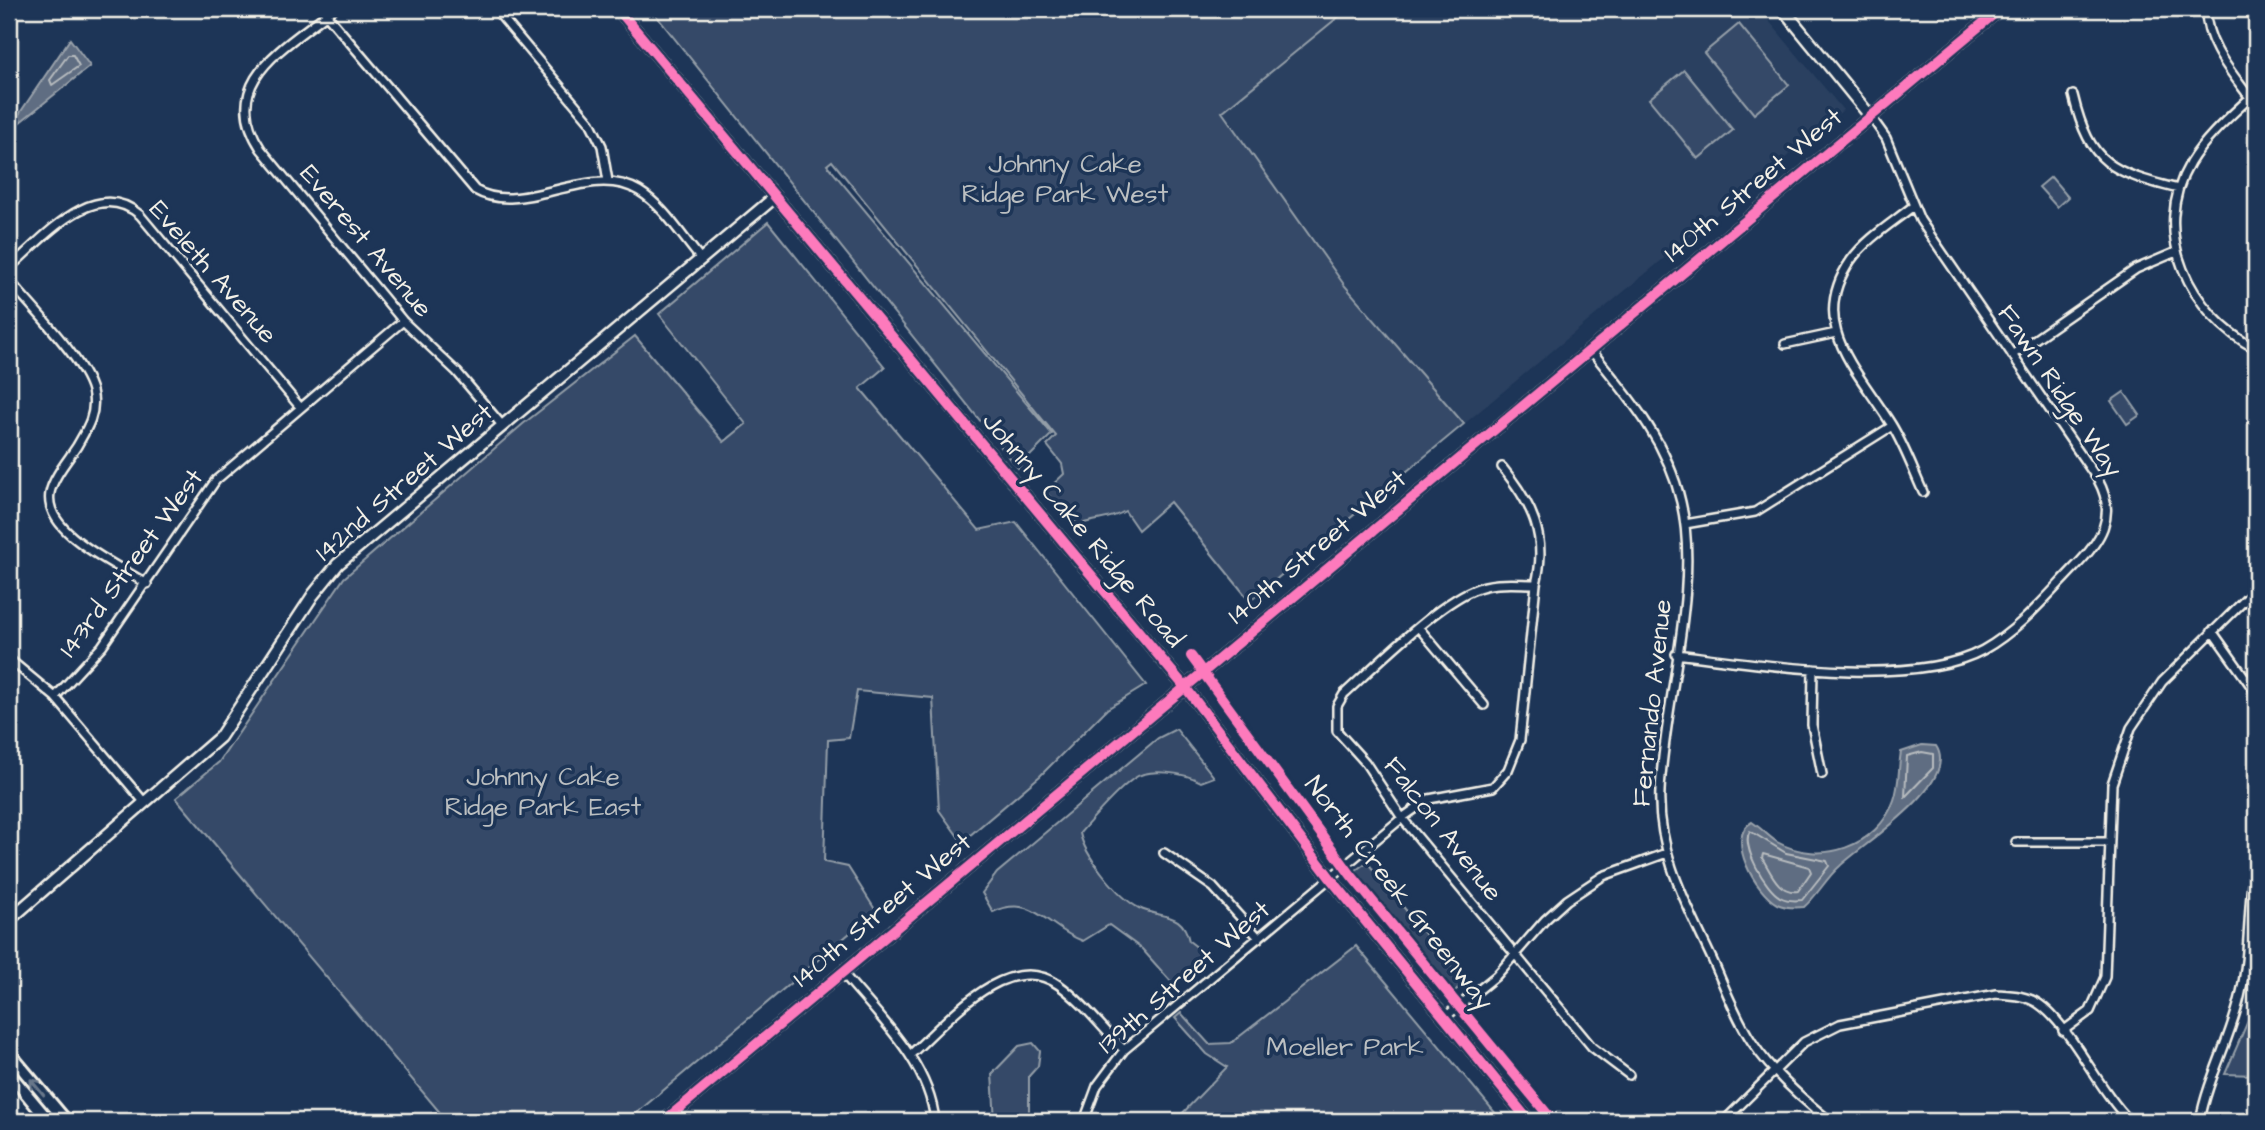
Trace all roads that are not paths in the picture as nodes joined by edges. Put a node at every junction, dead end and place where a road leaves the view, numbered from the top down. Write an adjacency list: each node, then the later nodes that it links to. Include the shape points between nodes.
1 (495, 9): 11 (street, via 590,122 602,146)
2 (618, 9): 13 (street, Johnny Cake Ridge Road)
3 (1783, 9): 10 (street)
4 (2000, 9): 10 (street, 140th Street West)
5 (2206, 9): 8 (street, via 2213,43)
6 (330, 11): 11 (street, via 475,190 496,198); 19 (street, Everest Avenue, via 261,68 250,83 247,122 256,141)
7 (2073, 95): 12 (street, via 2079,120 2103,160 2122,173)
8 (2253, 95): 9 (street); 12 (street, via 2199,151)
9 (2256, 106)
10 (1871, 117): 14 (street, Fawn Ridge Way, via 1886,138); 22 (street, 140th Street West)
11 (608, 181): 16 (street, via 630,186 649,198)
12 (2178, 189): 15 (street)
13 (775, 197): 16 (street, 142nd Street West); 39 (street, Johnny Cake Ridge Road)
14 (1912, 206): 20 (street, via 1864,246 1844,271 1834,301); 24 (street, Fawn Ridge Way)
15 (2176, 253): 23 (street, via 2190,285 2210,313 2232,335); 24 (street, via 2136,269)
16 (701, 259): 26 (street, 142nd Street West)
17 (9, 268): 25 (street, Eveleth Avenue, via 77,211 102,201 135,210)
18 (9, 280): 31 (street, via 81,368 93,396 88,427 51,490 55,520 67,533)
19 (403, 321): 25 (street, 143rd Street West); 26 (street, Everest Avenue, via 457,372)
20 (1836, 333): 21 (street); 27 (street, via 1848,361)
21 (1784, 344)
22 (1590, 349): 30 (street, Fernando Avenue, via 1640,410 1658,440 1678,489); 39 (street, 140th Street West)
23 (2256, 349)
24 (2012, 355): 38 (street, Fawn Ridge Way, via 2103,488 2107,516 2097,544 2009,632 1968,657 1921,668)
25 (300, 407): 31 (street, 143rd Street West, via 216,480)
26 (501, 424): 44 (street, 142nd Street West, via 338,564 220,737)
27 (1892, 426): 29 (street); 30 (street, via 1755,512)
28 (1502, 467): 32 (street, 139th Street West, via 1526,497 1538,532 1542,560)
29 (1923, 492)
30 (1685, 524): 36 (street, Fernando Avenue, via 1686,580)
31 (147, 584): 41 (street, 143rd Street West, via 102,646)
32 (1536, 584): 34 (street, via 1492,584 1472,590); 45 (street, 139th Street West, via 1520,740 1508,770 1493,787 1429,799)
33 (2256, 589): 35 (street)
34 (1419, 628): 42 (street); 45 (street, Falcon Avenue, via 1344,694 1337,706 1337,731 1365,762)
35 (2212, 631): 40 (street); 47 (street, via 2162,682 2131,728 2112,784)
36 (1676, 654): 38 (street, Fawn Ridge Way); 49 (street, Fernando Avenue, via 1660,794)
37 (9, 659): 41 (street)
38 (1813, 669): 43 (street, via 1812,724)
39 (1185, 687): 51 (street, Johnny Cake Ridge Road); 55 (street, 140th Street West)
40 (2256, 693)
41 (55, 697): 44 (street)
42 (1484, 705)
43 (1822, 774)
44 (145, 803): 52 (street, 142nd Street West)
45 (1402, 818): 51 (street, 139th Street West); 54 (street, Falcon Avenue)
46 (2015, 842): 47 (street)
47 (2107, 842): 57 (street, via 2105,977 2090,1011)
48 (1164, 853): 53 (street, via 1213,887)
49 (1667, 853): 54 (street, via 1623,867 1585,887 1545,920); 61 (street, Fernando Avenue, via 1736,1013)
50 (2256, 872): 73 (street, via 2241,994 2205,1093)
51 (1331, 879): 53 (street, 139th Street West); 56 (street, Johnny Cake Ridge Road)
52 (9, 920)
53 (1259, 938): 58 (street, 139th Street West)
54 (1515, 954): 56 (street, via 1496,976); 62 (street, Falcon Avenue, via 1592,1048)
55 (842, 972): 60 (street); 66 (street, 140th Street West)
56 (1444, 1018): 69 (street, Johnny Cake Ridge Road)
57 (2063, 1031): 61 (street, via 2039,1004 1996,994 1840,1024 1804,1042); 72 (street)
58 (1124, 1051): 60 (street, via 1063,988 1045,977 1025,973 990,986); 68 (street, 139th Street West, via 1097,1086)
59 (9, 1053): 65 (main road, one-way to 59)
60 (910, 1055): 67 (street, via 926,1084)
61 (1773, 1070): 70 (street); 71 (street, Fernando Avenue)
62 (1629, 1075)
63 (9, 1093): 64 (main road)
64 (32, 1121)
65 (66, 1121)
66 (664, 1121)
67 (935, 1121)
68 (1084, 1121)
69 (1528, 1121)
70 (1724, 1121)
71 (1830, 1121)
72 (2130, 1121)
73 (2200, 1121)

